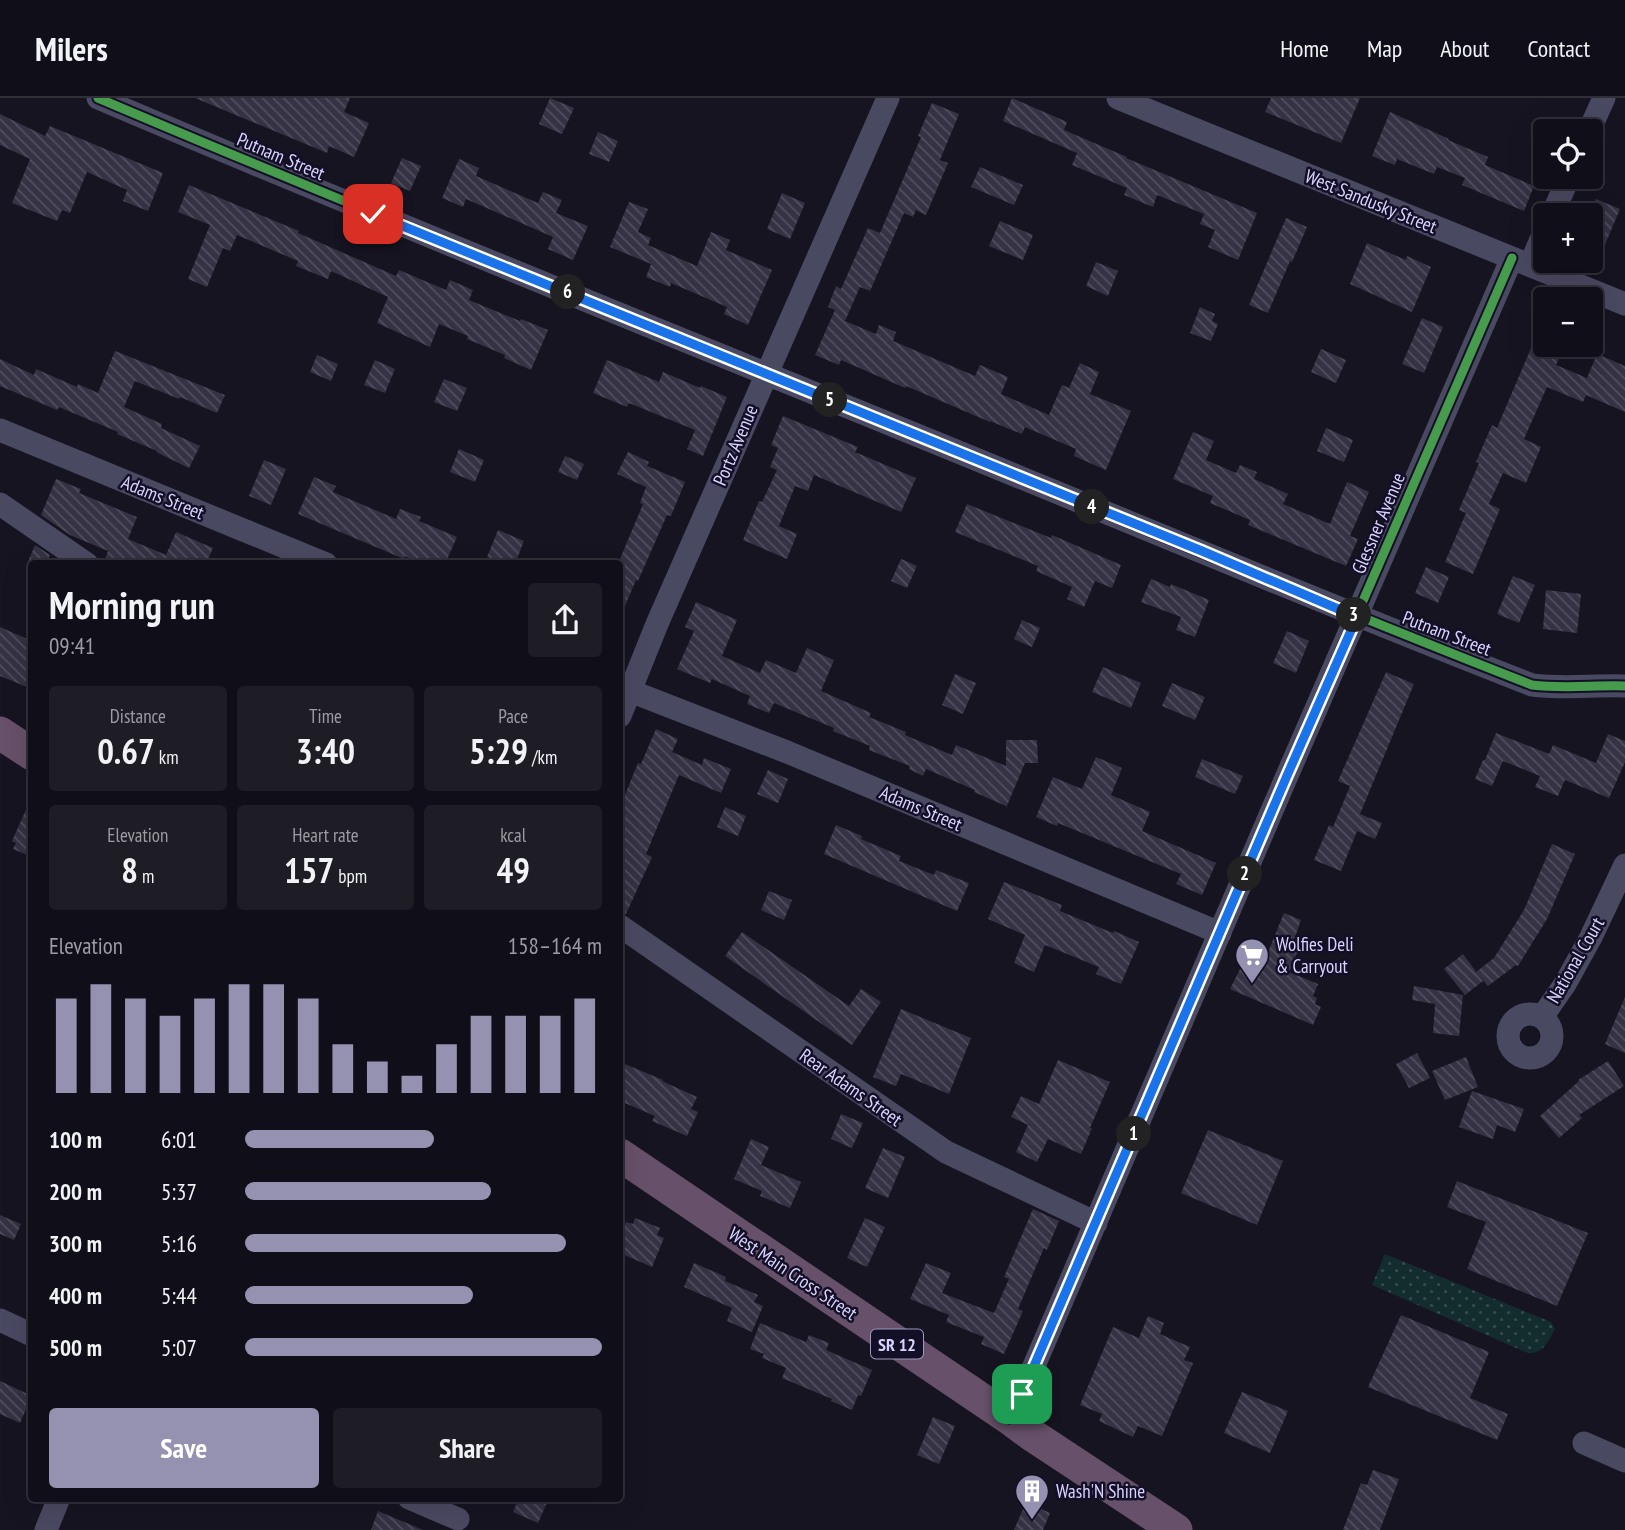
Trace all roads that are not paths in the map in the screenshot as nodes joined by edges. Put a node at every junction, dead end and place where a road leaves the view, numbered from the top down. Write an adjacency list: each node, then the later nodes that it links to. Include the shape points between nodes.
1 (98, 98): 9 (street, Putnam Street)
2 (888, 98): 9 (street, Portz Avenue)
3 (1118, 98): 7 (street, West Sandusky Street)
4 (1604, 98): 5 (street)
5 (1594, 119)
6 (1533, 246): 7 (street, Glessner Avenue)
7 (1521, 262): 8 (street, West Sandusky Street); 14 (street, Glessner Avenue)
8 (1625, 304)
9 (766, 374): 14 (street, Putnam Street); 16 (street, Portz Avenue)
10 (0, 430): 13 (street, Adams Street)
11 (0, 504): 12 (street)
12 (81, 560)
13 (316, 560)
14 (1357, 617): 15 (street, Putnam Street, via 1532,685); 21 (street, Glessner Avenue)
15 (1625, 686)
16 (625, 689): 21 (street, Adams Street)
17 (0, 733): 18 (highway)
18 (28, 751)
19 (1625, 866): 22 (street, National Court, via 1566,984)
20 (623, 928): 24 (street, Rear Adams Street, via 946,1152)
21 (1220, 933): 24 (street, Glessner Avenue)
22 (1542, 1017)
23 (623, 1157): 27 (highway, West Main Cross Street / SR 12)
24 (1096, 1223): 27 (street, Glessner Avenue)
25 (0, 1320): 26 (street)
26 (28, 1333)
27 (1009, 1418): 34 (highway, West Main Cross Street / SR 12)
28 (1584, 1443): 29 (street)
29 (1625, 1461)
30 (57, 1502): 33 (street)
31 (420, 1502): 32 (street)
32 (459, 1516)
33 (46, 1530)
34 (1176, 1530)

